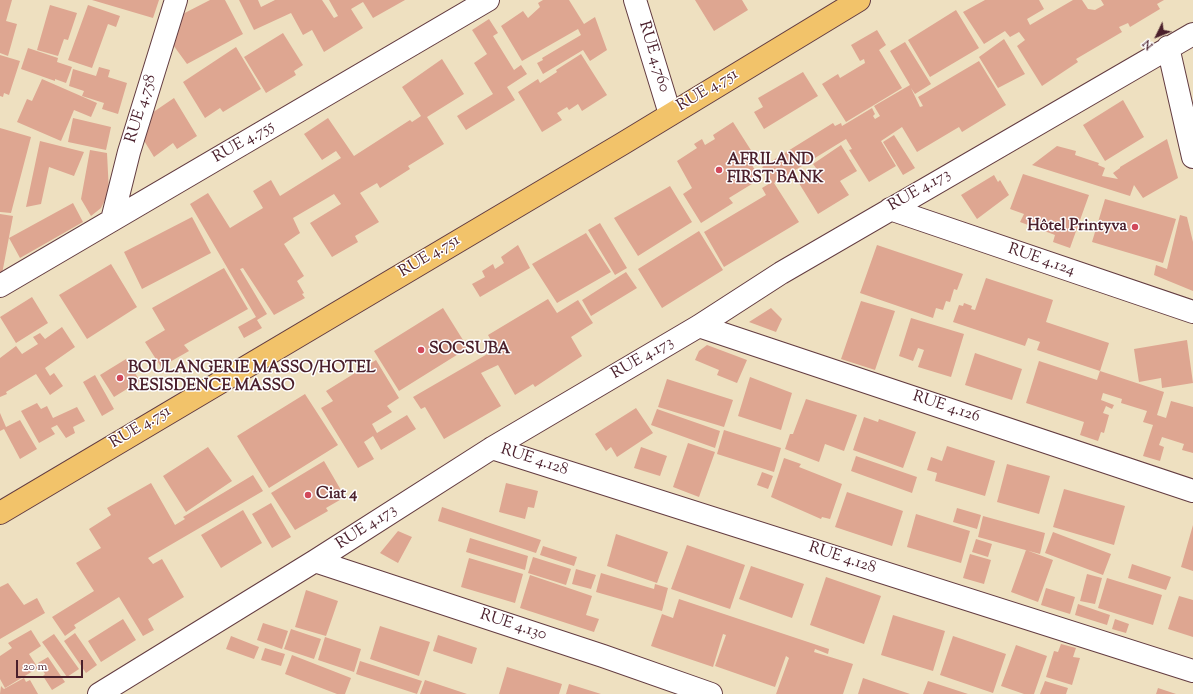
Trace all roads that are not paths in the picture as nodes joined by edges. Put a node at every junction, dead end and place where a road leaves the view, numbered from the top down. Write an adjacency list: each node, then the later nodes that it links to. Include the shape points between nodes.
1 (176, 0): 10 (street, RUE 4.758, via 128,152)
2 (488, 0): 10 (street, RUE 4.755)
3 (635, 0): 7 (street, RUE 4.760)
4 (854, 1): 7 (main road, RUE 4.751)
5 (1193, 34): 6 (street, RUE 4.173)
6 (1168, 47): 8 (street); 9 (street, RUE 4.173)
7 (670, 114): 16 (main road, RUE 4.751)
8 (1193, 157)
9 (890, 209): 12 (street, RUE 4.124); 13 (street, RUE 4.173, via 781,272)
10 (112, 220): 11 (street, RUE 4.755)
11 (0, 286)
12 (1193, 312)
13 (699, 326): 14 (street, RUE 4.173); 15 (street, RUE 4.126)
14 (492, 448): 17 (street, RUE 4.173); 18 (street, RUE 4.128)
15 (1193, 491)
16 (0, 513)
17 (315, 561): 19 (street, RUE 4.173); 21 (street, RUE 4.130)
18 (1193, 671)
19 (105, 690): 20 (street)
20 (132, 694)
21 (711, 694)

